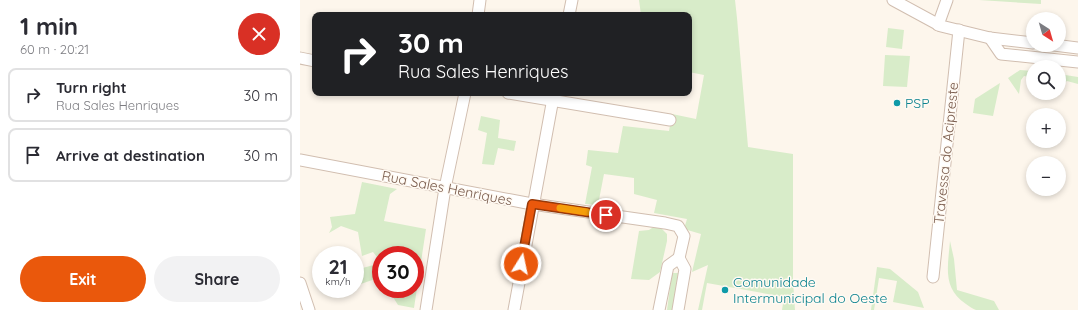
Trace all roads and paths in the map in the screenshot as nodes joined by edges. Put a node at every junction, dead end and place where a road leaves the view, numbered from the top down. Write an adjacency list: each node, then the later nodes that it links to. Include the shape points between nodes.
1 (480, 0): 5 (street)
2 (572, 0): 6 (street)
3 (893, 0): 7 (street)
4 (947, 0): 7 (street)
5 (478, 12)
6 (570, 12)
7 (938, 25): 8 (street)
8 (958, 30): 9 (street); 24 (street, Travessa do Acipreste)
9 (990, 38): 10 (street); 15 (street, via 1001,54)
10 (1026, 42)
11 (1066, 46): 12 (street)
12 (1078, 48)
13 (300, 58): 14 (street)
14 (312, 60)
15 (1078, 62)
16 (464, 96): 21 (street)
17 (542, 96): 18 (street)
18 (553, 97): 19 (street); 22 (street)
19 (670, 120)
20 (300, 160): 21 (street, Rua Sales Henriques)
21 (445, 188): 22 (street, Rua Sales Henriques); 27 (street)
22 (532, 204): 23 (street, Rua Sales Henriques, via 678,226 684,236); 28 (street)
23 (679, 258): 29 (street, via 668,266); 30 (street, via 685,269)
24 (933, 277)
25 (300, 283): 26 (street)
26 (309, 310)
27 (426, 310)
28 (514, 310)
29 (659, 310)
30 (678, 310)

